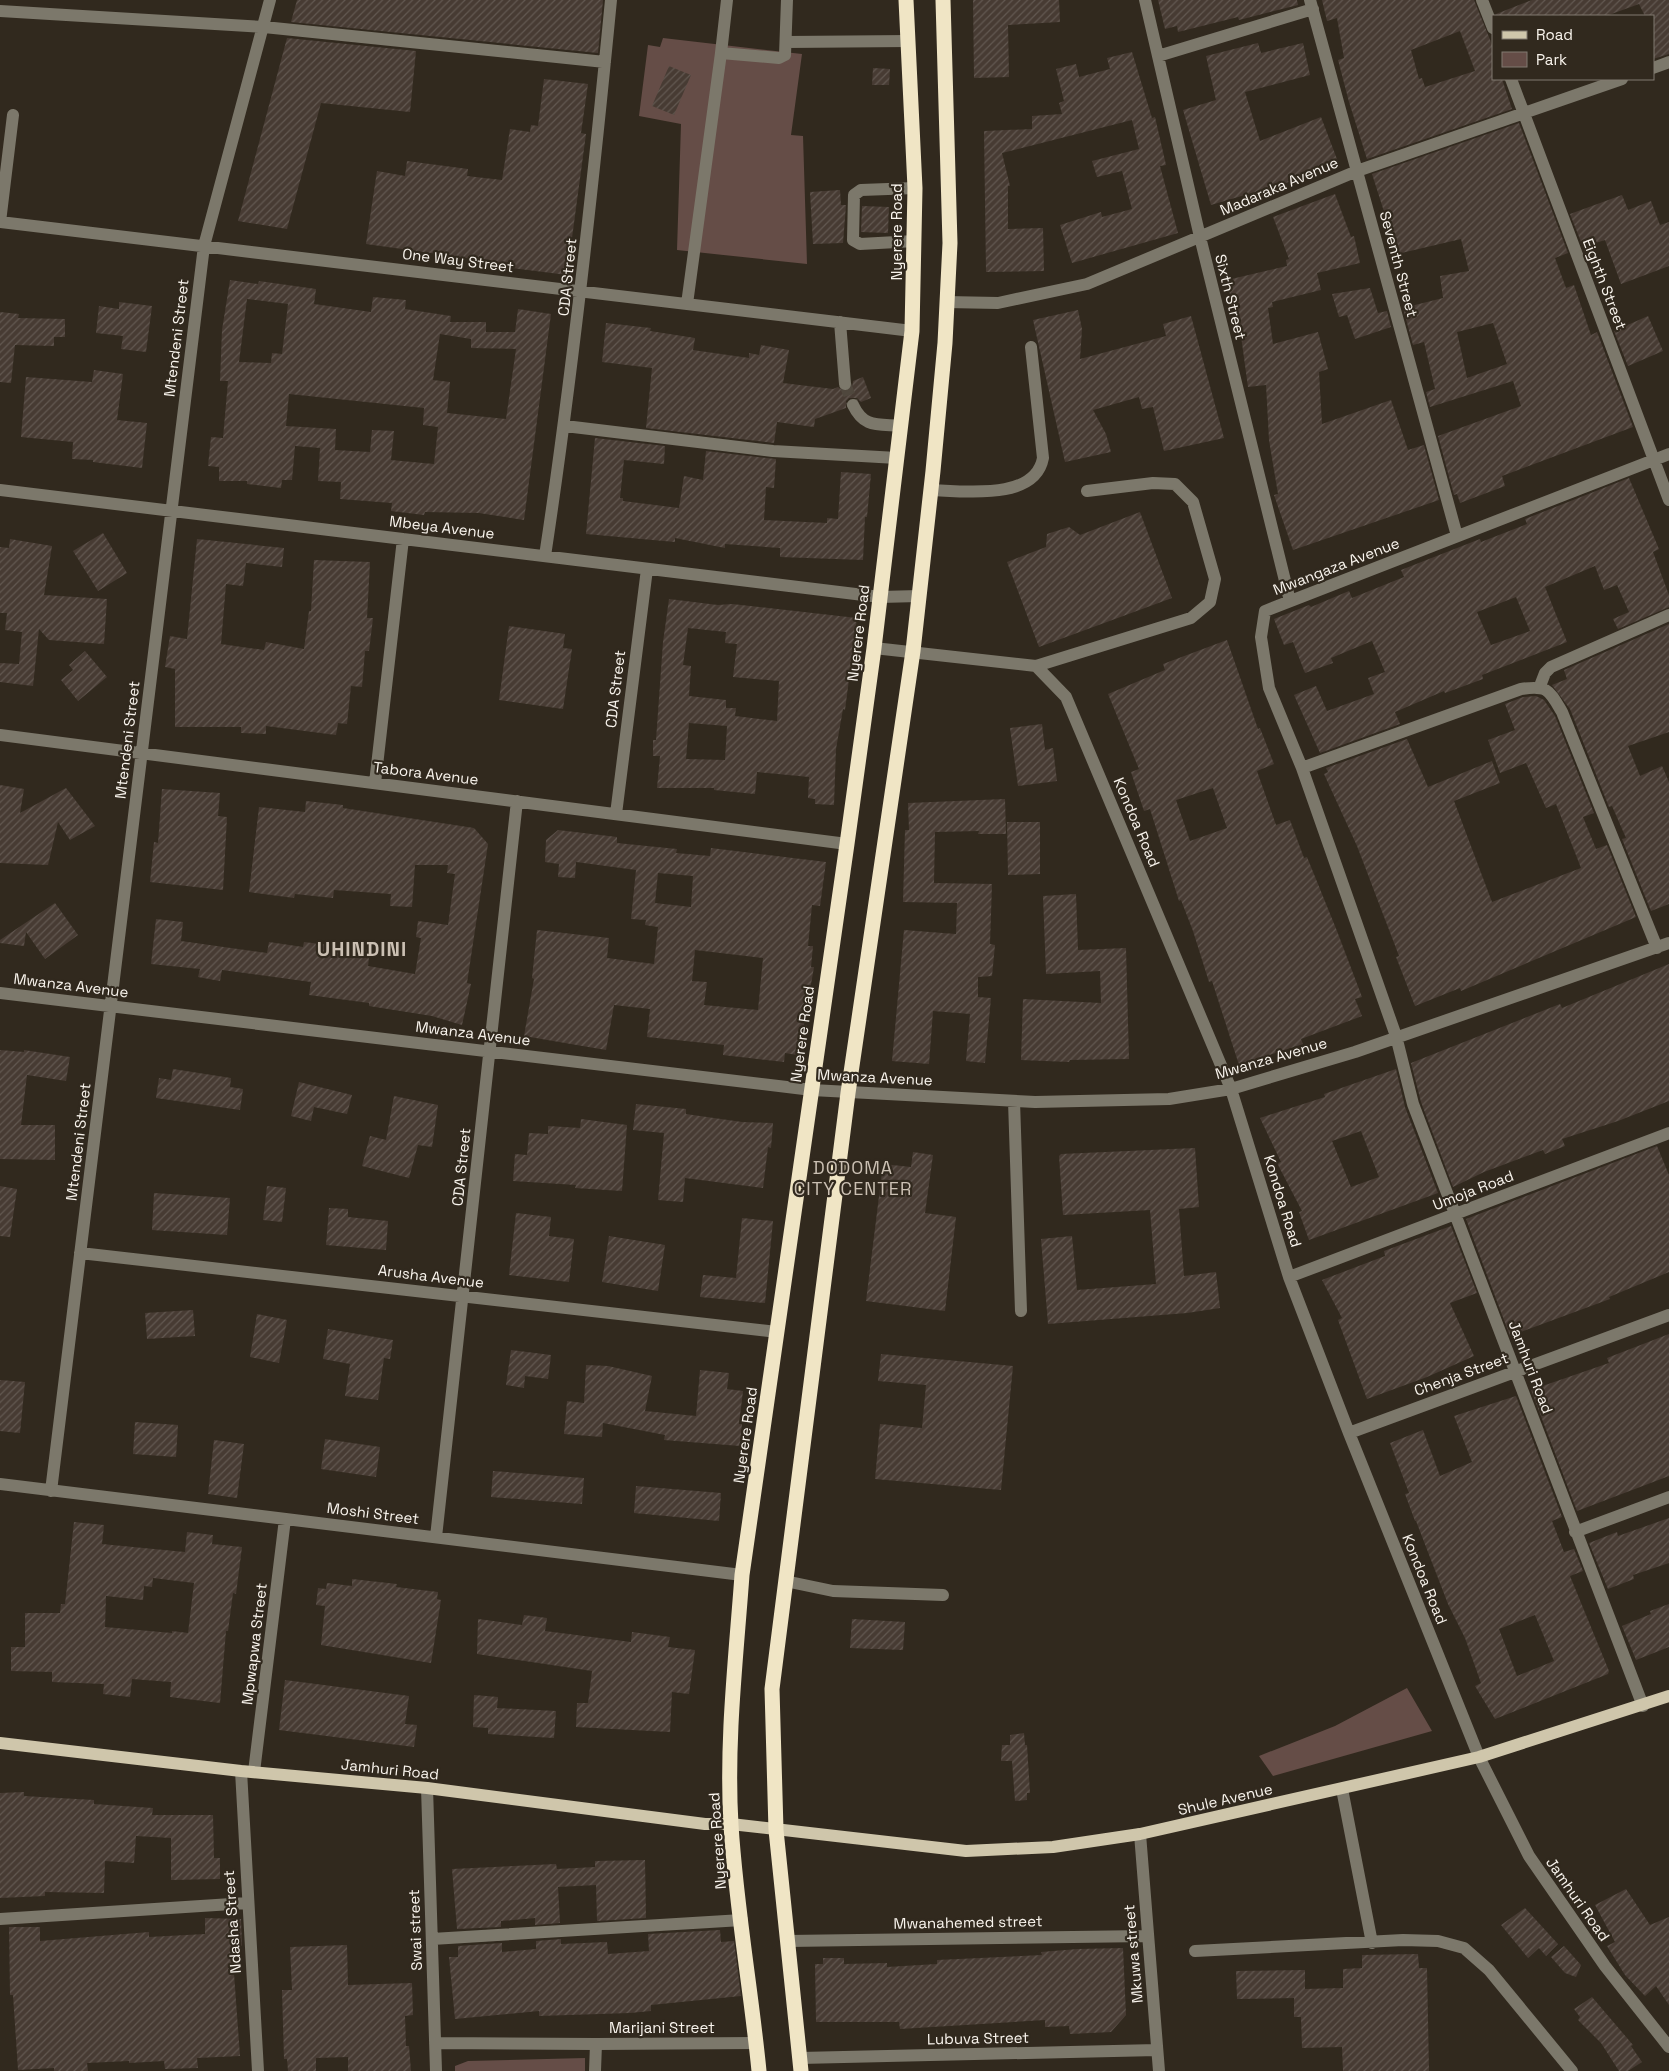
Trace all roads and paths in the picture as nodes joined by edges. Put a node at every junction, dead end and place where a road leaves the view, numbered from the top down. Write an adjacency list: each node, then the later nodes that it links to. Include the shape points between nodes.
1 (270, 0): 12 (street, Mtendeni Street)
2 (611, 0): 17 (street, CDA Street)
3 (727, 0): 15 (street)
4 (787, 0): 14 (street)
5 (906, 0): 13 (highway, Nyerere Road)
6 (943, 0): 31 (highway, via 950,243)
7 (1145, 0): 16 (street, Sixth Street)
8 (1482, 0): 11 (street)
9 (1311, 4): 16 (street); 24 (street, Seventh Street)
10 (0, 11): 12 (street)
11 (1492, 25)
12 (264, 27): 17 (street); 29 (street, Mtendeni Street)
13 (909, 41): 14 (street); 25 (highway, Nyerere Road)
14 (786, 42): 15 (street, via 785,55 779,58)
15 (721, 53): 32 (street)
16 (1158, 56): 27 (street, Sixth Street)
17 (605, 62): 30 (street, CDA Street)
18 (1669, 62): 19 (street)
19 (1654, 68)
20 (1512, 80): 22 (street, Eighth Street)
21 (1619, 80): 22 (street, Madaraka Avenue)
22 (1524, 114): 24 (street, Madaraka Avenue); 42 (street, Eighth Street)
23 (13, 115): 26 (street)
24 (1357, 171): 27 (street, Madaraka Avenue); 48 (street, Seventh Street)
25 (915, 188): 28 (highway, Nyerere Road); 28 (street, via 861,190 854,195 853,240 860,244)
26 (0, 222): 29 (street, One Way Street)
27 (1200, 237): 31 (street, Madaraka Avenue, via 1087,284 998,304); 54 (street, Sixth Street)
28 (915, 241): 34 (highway, Nyerere Road)
29 (204, 246): 30 (street, One Way Street); 47 (street, Mtendeni Street)
30 (582, 292): 32 (street, One Way Street); 38 (street, CDA Street)
31 (946, 302): 44 (highway)
32 (687, 304): 33 (street, One Way Street)
33 (840, 322): 34 (street, One Way Street); 36 (street)
34 (912, 331): 39 (highway, Nyerere Road)
35 (1031, 347): 44 (street, via 1043,458 1041,469 1024,485 1010,489)
36 (844, 384)
37 (853, 405): 39 (street, via 865,422)
38 (565, 426): 41 (street, via 773,451); 50 (street, CDA Street)
39 (900, 426): 41 (highway, Nyerere Road)
40 (1669, 454): 42 (street, Mwangaza Avenue)
41 (897, 458): 53 (highway, Nyerere Road)
42 (1654, 460): 46 (street, Eighth Street); 48 (street, Mwangaza Avenue)
43 (0, 490): 47 (street, Mbeya Avenue)
44 (932, 490): 52 (highway)
45 (1087, 491): 58 (street, via 1153,483 1175,484 1193,502 1215,579 1210,602 1191,618)
46 (1669, 500)
47 (172, 511): 49 (street, Mbeya Avenue); 61 (street, Mtendeni Street)
48 (1456, 536): 54 (street, Mwangaza Avenue)
49 (403, 539): 50 (street, Mbeya Avenue); 63 (street)
50 (545, 556): 51 (street, Mbeya Avenue)
51 (647, 569): 53 (street, Mbeya Avenue); 65 (street, CDA Street)
52 (918, 596): 53 (street, Mbeya Avenue); 57 (highway)
53 (880, 597): 56 (highway, Nyerere Road)
54 (1290, 601): 62 (street, Mwangaza Avenue, via 1265,611 1261,638 1269,688)
55 (1669, 615): 59 (street, via 1551,667)
56 (874, 648): 57 (street); 66 (highway, Nyerere Road)
57 (913, 651): 58 (street); 74 (highway)
58 (1036, 666): 72 (street, Kondoa Road, via 1066,697)
59 (1540, 686): 62 (street, via 1521,689); 67 (street, via 1550,692 1562,712)
60 (0, 735): 61 (street, Tabora Avenue)
61 (142, 753): 63 (street, Tabora Avenue); 69 (street, Mtendeni Street)
62 (1302, 768): 70 (street, Mwangaza Avenue)
63 (375, 783): 64 (street, Tabora Avenue)
64 (517, 801): 65 (street, Tabora Avenue); 71 (street, CDA Street)
65 (616, 814): 66 (street, Tabora Avenue)
66 (847, 844): 73 (highway, Nyerere Road)
67 (1663, 945): 70 (street, Mwanza Avenue)
68 (0, 993): 69 (street, Mwanza Avenue)
69 (110, 1006): 71 (street, Mwanza Avenue); 78 (street, Mtendeni Street)
70 (1396, 1036): 72 (street, Mwanza Avenue, via 1355,1052); 77 (street, Jamhuri Road, via 1413,1104)
71 (490, 1052): 73 (street, Mwanza Avenue); 80 (street, CDA Street)
72 (1231, 1089): 75 (street, Mwanza Avenue, via 1169,1099); 79 (street, Kondoa Road)
73 (812, 1090): 74 (street, Mwanza Avenue); 83 (highway, Nyerere Road)
74 (848, 1092): 75 (street, Mwanza Avenue); 93 (highway)
75 (1014, 1101): 81 (street)
76 (1669, 1133): 77 (street, Umoja Road)
77 (1455, 1214): 79 (street, Umoja Road); 84 (street, Jamhuri Road)
78 (80, 1253): 80 (street, Arusha Avenue); 87 (street, Mtendeni Street)
79 (1289, 1277): 85 (street, Kondoa Road)
80 (463, 1296): 83 (street, Arusha Avenue); 91 (street, CDA Street)
81 (1021, 1311)
82 (1669, 1315): 84 (street, Chenja Street)
83 (777, 1332): 92 (highway, Nyerere Road)
84 (1516, 1371): 85 (street, Chenja Street); 90 (street, Jamhuri Road)
85 (1349, 1433): 98 (street, Kondoa Road)
86 (0, 1484): 87 (street, Moshi Street)
87 (51, 1490): 89 (street, Moshi Street)
88 (1669, 1497): 90 (street)
89 (285, 1519): 91 (street, Moshi Street); 100 (street, Mpwapwa Street)
90 (1575, 1532): 96 (street, Jamhuri Road)
91 (436, 1537): 92 (street, Moshi Street)
92 (742, 1575): 103 (highway, Nyerere Road, via 730,1742)
93 (785, 1581): 94 (street, via 833,1591); 104 (highway, via 772,1689)
94 (943, 1595)
95 (1669, 1696): 96 (main road, Shule Avenue)
96 (1643, 1706): 98 (main road, Shule Avenue)
97 (0, 1743): 99 (main road, Jamhuri Road)
98 (1479, 1757): 102 (main road, Shule Avenue); 117 (street, Jamhuri Road, via 1529,1856 1605,1966)
99 (241, 1771): 100 (main road, Jamhuri Road); 106 (street, Ndasha Street)
100 (254, 1772): 101 (main road, Jamhuri Road)
101 (427, 1788): 103 (main road, Jamhuri Road, via 705,1824); 110 (street, Swai street)
102 (1342, 1790): 105 (main road, Shule Avenue); 112 (street)
103 (731, 1824): 104 (main road, Jamhuri Road); 108 (highway, Nyerere Road)
104 (776, 1830): 105 (main road, Shule Avenue, via 966,1851 1053,1847); 111 (highway)
105 (1140, 1834): 109 (street, Mkuwa street)
106 (247, 1903): 107 (street); 120 (street, Ndasha Street)
107 (0, 1919)
108 (742, 1920): 110 (street); 115 (highway, Nyerere Road)
109 (1148, 1936): 111 (street, Mwanahemed street); 118 (street, Mkuwa street)
110 (432, 1939): 114 (street, Swai street)
111 (788, 1941): 119 (highway)
112 (1372, 1943): 113 (street); 125 (street, via 1438,1941 1464,1948 1489,1970)
113 (1195, 1951)
114 (435, 2043): 116 (street); 121 (street, Swai street)
115 (756, 2043): 116 (street, Marijani Street); 123 (highway, Nyerere Road)
116 (596, 2044): 122 (street, Marijani Street)
117 (1669, 2047)
118 (1158, 2050): 119 (street, Lubuva Street); 124 (street, Mkuwa street)
119 (801, 2064)
120 (258, 2071)
121 (436, 2071)
122 (595, 2071)
123 (759, 2071)
124 (1159, 2071)
125 (1572, 2071)

